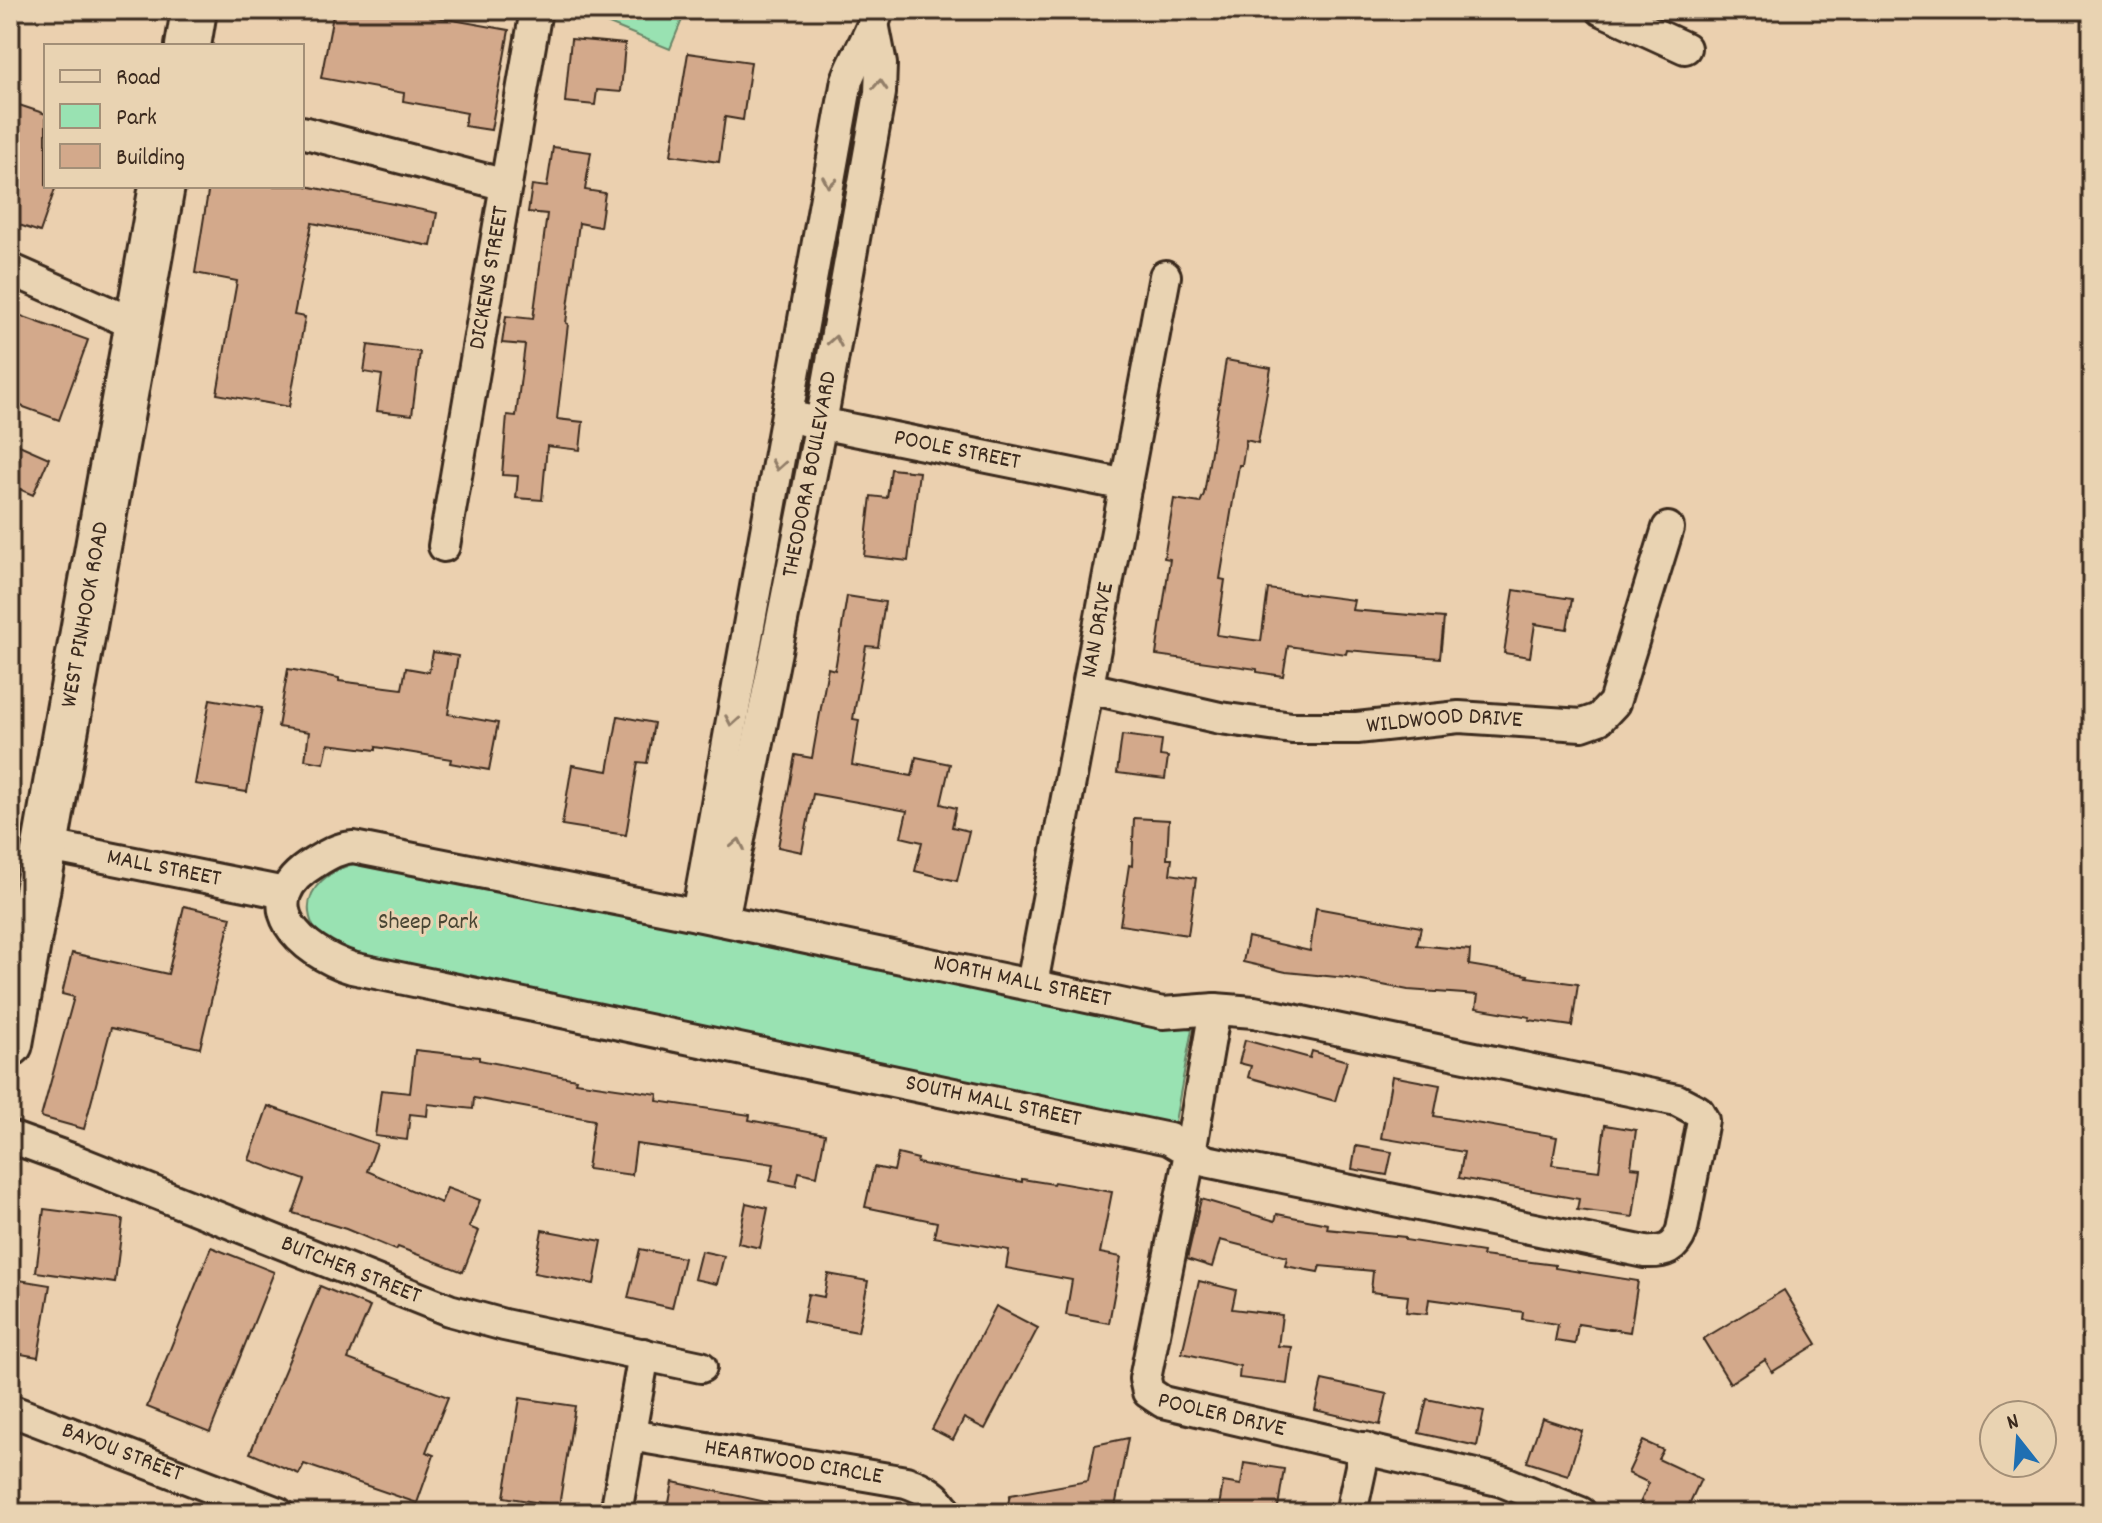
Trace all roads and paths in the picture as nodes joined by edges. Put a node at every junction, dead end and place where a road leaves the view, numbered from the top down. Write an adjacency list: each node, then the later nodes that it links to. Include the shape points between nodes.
1 (194, 10): 5 (main road)
2 (536, 10): 8 (street, DICKENS STREET)
3 (1602, 10): 6 (street)
4 (876, 19): 13 (street, THEODORA BOULEVARD, one-way to 13, via 847,80); 14 (street, THEODORA BOULEVARD, one-way to 4, via 880,93)
5 (188, 44)
6 (1685, 48)
7 (304, 133): 8 (street)
8 (506, 185): 17 (street, DICKENS STREET)
9 (162, 188): 12 (main road, WEST PINHOOK ROAD)
10 (10, 269): 12 (street)
11 (1165, 276): 15 (street, NAN DRIVE)
12 (137, 325): 19 (main road, WEST PINHOOK ROAD)
13 (787, 416): 14 (street, POOLE STREET); 21 (street, THEODORA BOULEVARD, one-way to 21)
14 (821, 423): 15 (street, POOLE STREET); 21 (street, THEODORA BOULEVARD, one-way to 14)
15 (1126, 485): 18 (street, NAN DRIVE)
16 (1668, 528): 18 (street, WILDWOOD DRIVE, via 1614,703 1599,719 1582,725 1459,717 1357,728 1292,728 1220,718)
17 (444, 546)
18 (1089, 688): 22 (street, NAN DRIVE)
19 (27, 841): 20 (street, MALL STREET); 24 (main road, WEST PINHOOK ROAD)
20 (285, 893): 21 (street, NORTH MALL STREET, via 305,868 353,847); 26 (street, SOUTH MALL STREET, via 284,911 296,935 321,956 352,968 1169,1139)
21 (710, 918): 22 (street, NORTH MALL STREET)
22 (1032, 984): 23 (street, NORTH MALL STREET, via 1163,1013)
23 (1215, 1009): 26 (street, POOLER DRIVE); 27 (street, NORTH MALL STREET, via 1254,1012 1677,1100 1698,1111 1703,1120)
24 (10, 1044)
25 (10, 1137): 28 (street, BUTCHER STREET, via 449,1310)
26 (1190, 1153): 27 (street, SOUTH MALL STREET, via 1206,1161 1657,1252 1677,1243); 32 (street, POOLER DRIVE, via 1145,1379 1148,1392 1163,1402)
27 (1692, 1184)
28 (644, 1354): 29 (street, BUTCHER STREET); 31 (street)
29 (701, 1367)
30 (10, 1410): 33 (street, BAYOU STREET)
31 (630, 1435): 34 (street); 35 (street, HEARTWOOD CIRCLE, via 906,1482 934,1495)
32 (1365, 1448): 36 (street); 37 (street, POOLER DRIVE, via 1502,1481)
33 (278, 1513)
34 (616, 1513)
35 (947, 1513)
36 (1351, 1513)
37 (1581, 1513)

